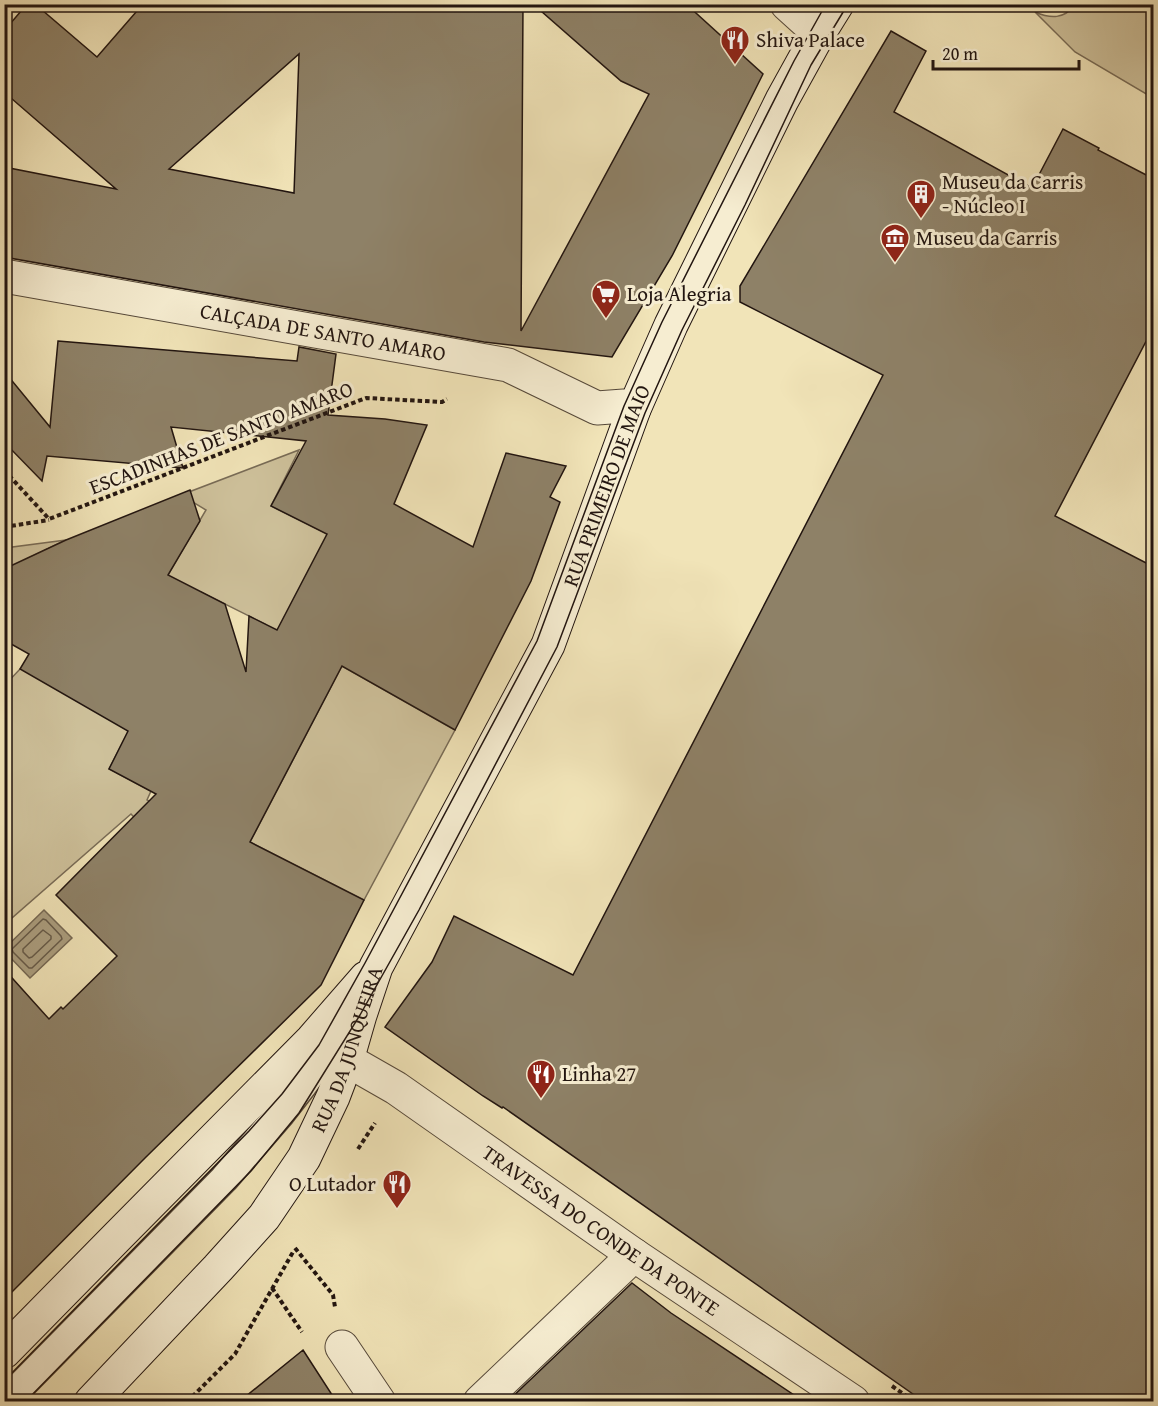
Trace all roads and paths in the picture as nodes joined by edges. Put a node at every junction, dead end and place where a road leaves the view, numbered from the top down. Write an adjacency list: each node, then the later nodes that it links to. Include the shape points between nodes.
1 (787, 4): 3 (main road)
2 (837, 4): 3 (main road, RUA PRIMEIRO DE MAIO)
3 (819, 33): 6 (main road, RUA PRIMEIRO DE MAIO, via 676,315)
4 (4, 276): 6 (main road, CALÇADA DE SANTO AMARO, via 508,365 597,408)
5 (442, 402): 8 (path, ESCADINHAS DE SANTO AMARO, via 366,398)
6 (634, 409): 10 (main road, RUA PRIMEIRO DE MAIO, via 548,645)
7 (4, 470): 8 (path)
8 (49, 519): 9 (path, ESCADINHAS DE SANTO AMARO)
9 (4, 527)
10 (376, 967): 11 (main road, RUA DA JUNQUEIRA, via 356,988)
11 (329, 1050): 13 (main road, TRAVESSA DO CONDE DA PONTE, via 396,1088); 16 (main road, RUA DA JUNQUEIRA, via 116,1238); 17 (lane, via 224,1179); 18 (main road, RUA DA JUNQUEIRA, via 333,1097 304,1158 264,1217)
12 (295, 1248): 14 (path)
13 (634, 1255): 20 (main road); 21 (main road, TRAVESSA DO CONDE DA PONTE)
14 (333, 1295)
15 (342, 1347): 19 (main road)
16 (4, 1352)
17 (5, 1401)
18 (91, 1401)
19 (379, 1401)
20 (480, 1401)
21 (853, 1401)

